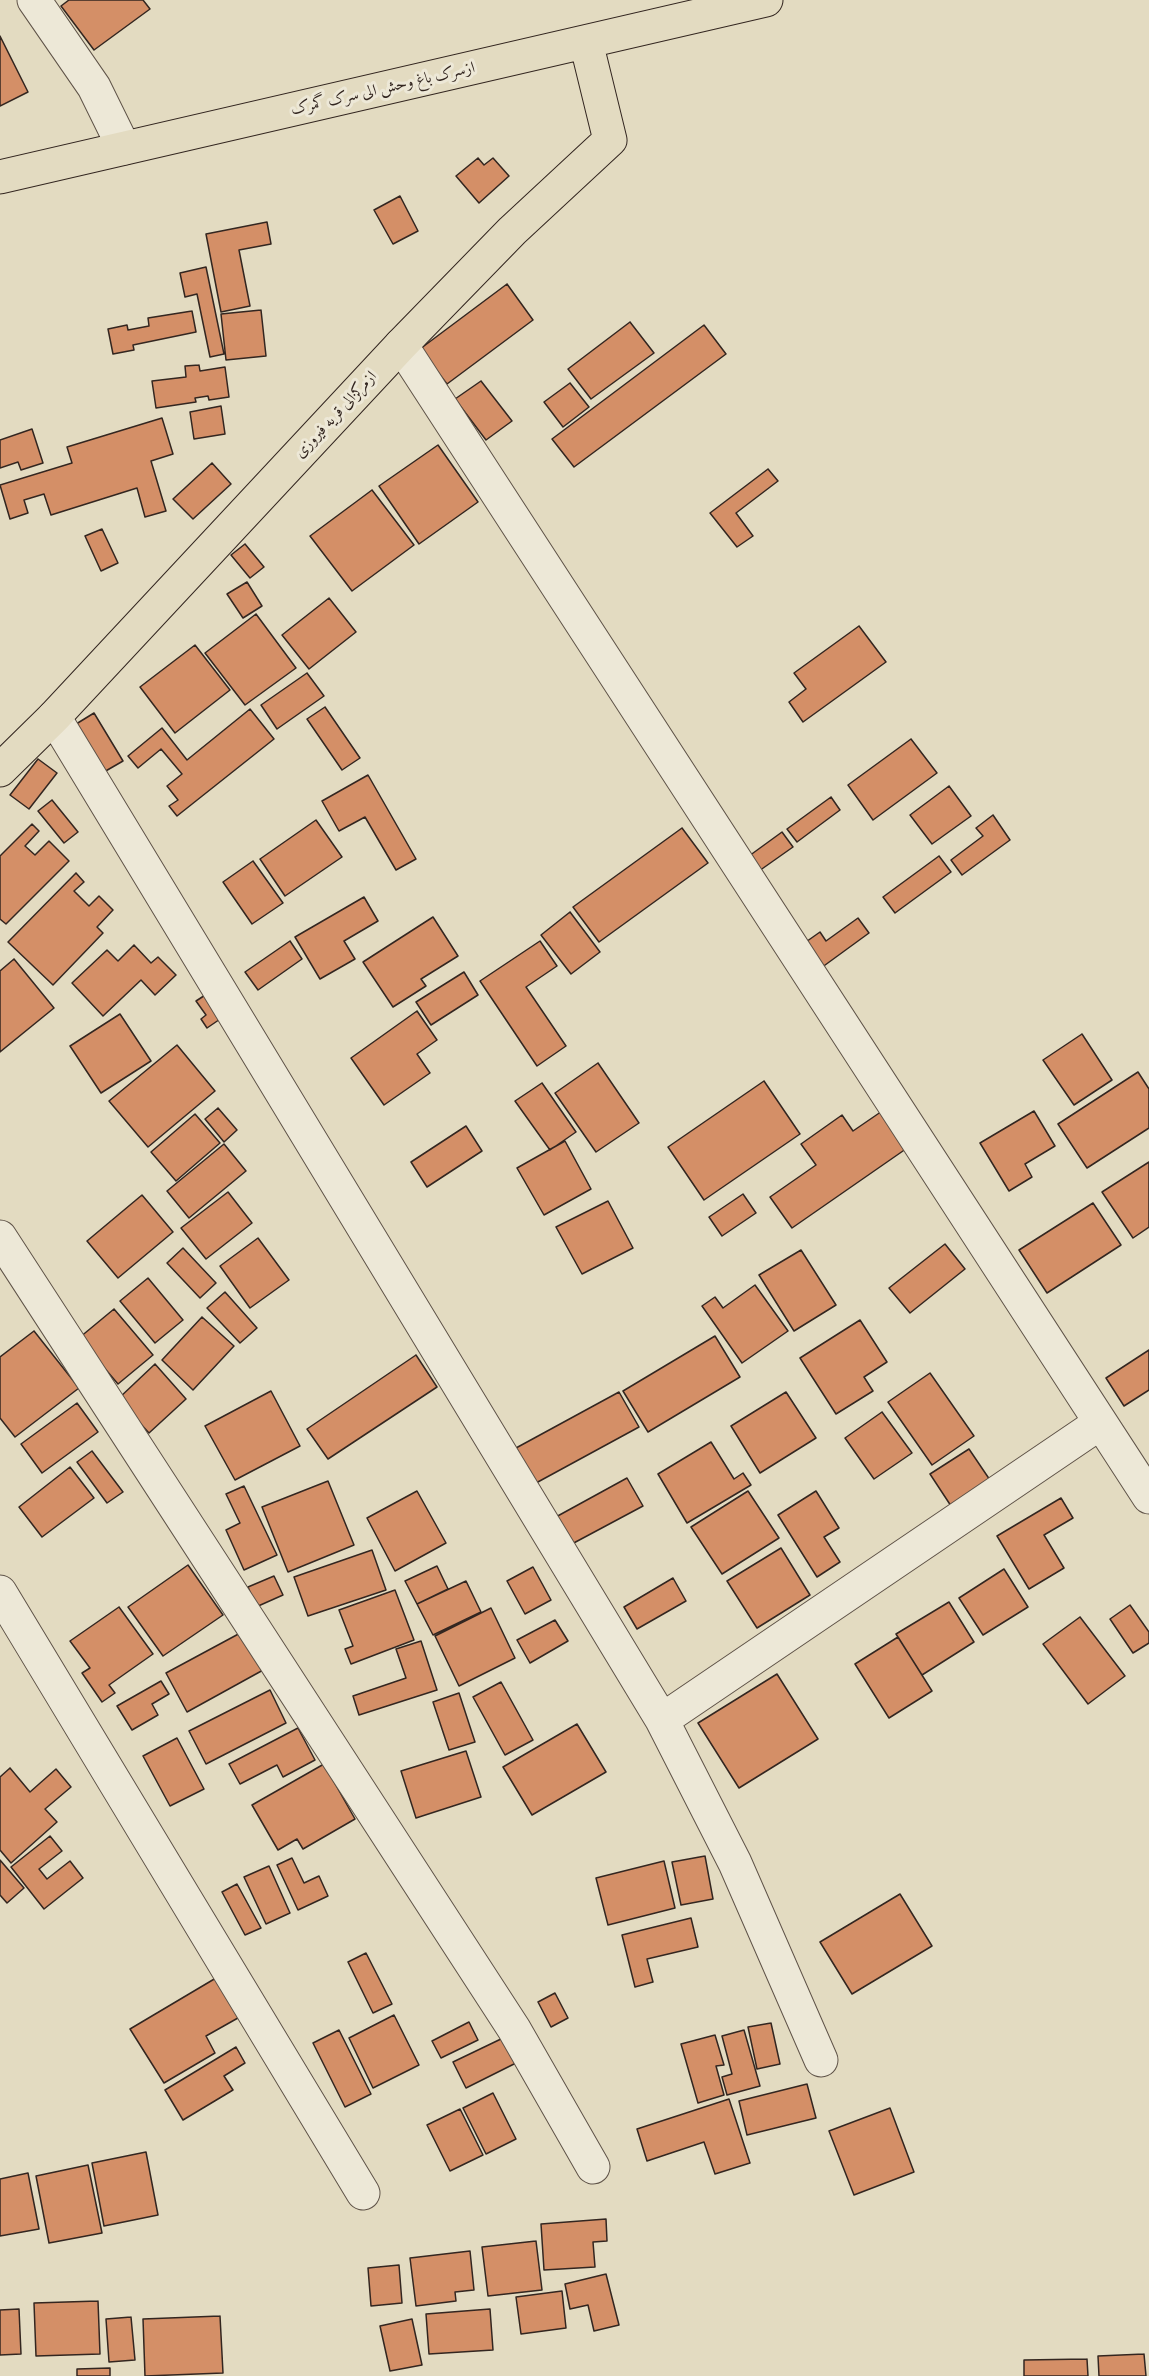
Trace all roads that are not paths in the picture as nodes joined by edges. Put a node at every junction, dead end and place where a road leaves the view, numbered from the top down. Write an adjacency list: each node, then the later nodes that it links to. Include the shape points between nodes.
1 (34, 0): 4 (street, via 94,87)
2 (760, 1): 3 (main road, ازسرک باغ وحش الی سرک گمرک)
3 (586, 42): 4 (main road, ازسرک باغ وحش الی سرک گمرک); 6 (main road, ازمرکزالی قریه فیروزی, via 610,140 512,231)
4 (124, 148): 5 (main road, ازسرک باغ وحش الی سرک گمرک)
5 (0, 177)
6 (401, 345): 7 (main road, ازمرکزالی قریه فیروزی); 10 (street)
7 (54, 717): 8 (main road, ازمرکزالی قریه فیروزی); 13 (street)
8 (0, 770)
9 (0, 1237): 15 (street, via 514,2029)
10 (1100, 1423): 11 (street); 13 (street)
11 (1149, 1497)
12 (0, 1592): 16 (street)
13 (662, 1720): 14 (street, via 735,1863)
14 (821, 2060)
15 (593, 2168)
16 (363, 2193)

